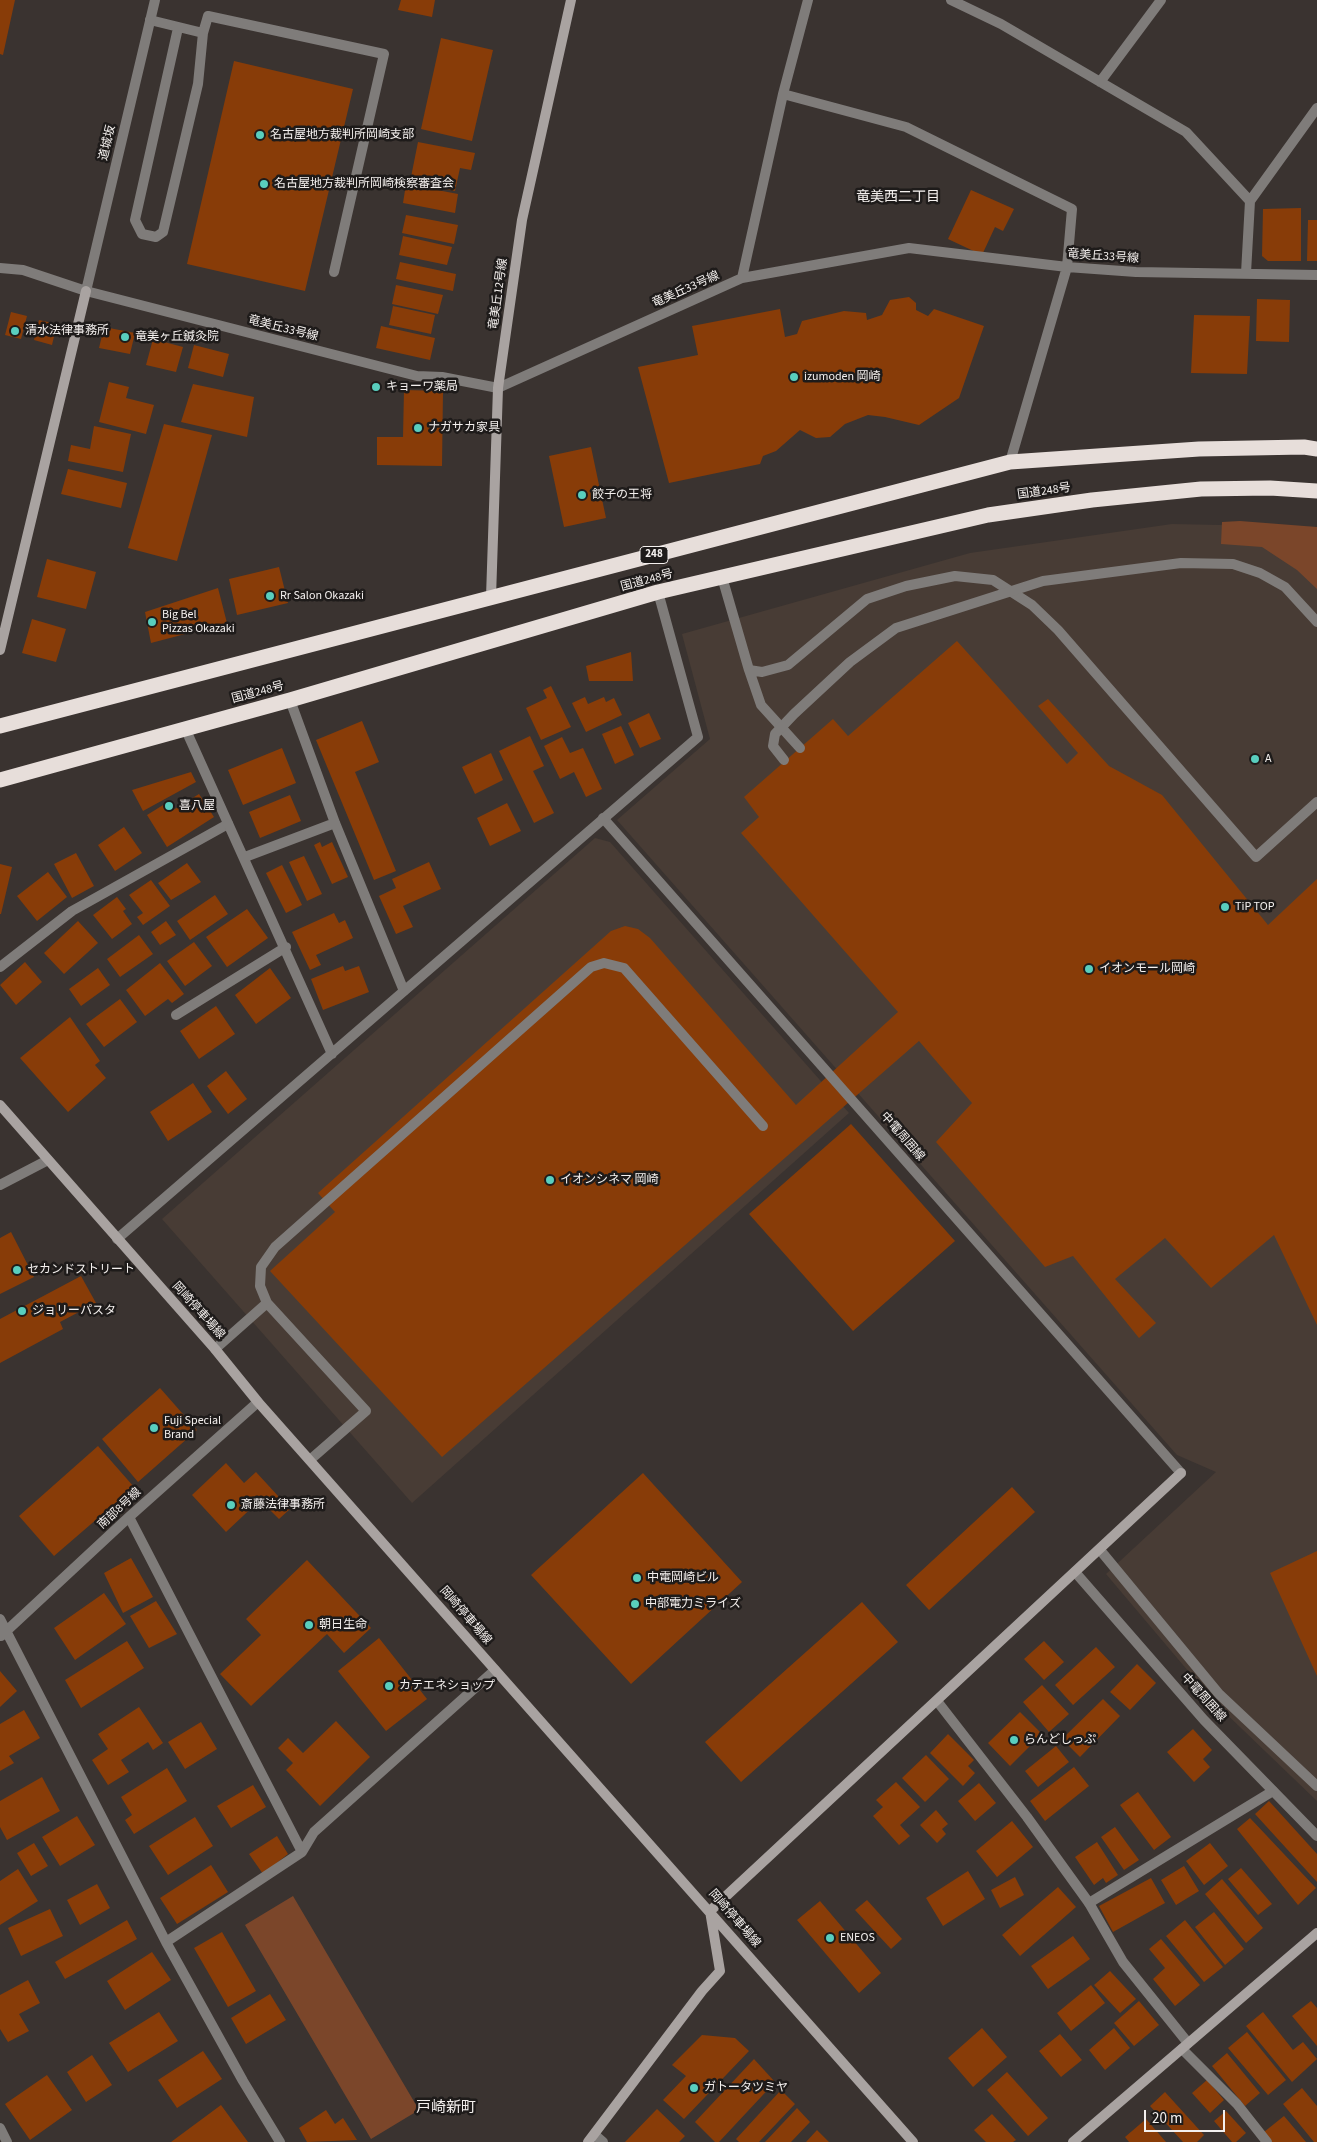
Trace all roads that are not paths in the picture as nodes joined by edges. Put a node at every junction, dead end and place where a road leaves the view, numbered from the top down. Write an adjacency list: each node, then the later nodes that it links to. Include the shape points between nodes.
1 (155, 0): 6 (street, 道城坂)
2 (571, 0): 20 (street, 竜美丘12号線, via 522,220)
3 (808, 0): 10 (street)
4 (951, 0): 9 (street, via 1001,24)
5 (1160, 0): 9 (street)
6 (150, 20): 7 (street); 19 (street, 道城坂)
7 (178, 28): 8 (street); 8 (street, via 135,220 142,234 156,238 163,232 198,84)
8 (203, 33): 15 (street, via 208,16 384,54)
9 (1100, 82): 12 (street, via 1186,132)
10 (783, 94): 13 (street, via 906,127 1072,209); 18 (street)
11 (1317, 108): 12 (street)
12 (1250, 201): 16 (street)
13 (1067, 267): 16 (street, 竜美丘33号線, via 1136,272); 18 (street, 竜美丘33号線, via 909,248); 22 (street)
14 (0, 268): 19 (street, 竜美丘33号線, via 24,270)
15 (334, 272)
16 (1246, 273): 17 (street, 竜美丘33号線)
17 (1317, 275)
18 (742, 278): 20 (street, 竜美丘33号線)
19 (86, 291): 20 (street, 竜美丘33号線, via 417,376 442,377); 28 (street)
20 (498, 388): 26 (street, 竜美丘12号線)
21 (1317, 449): 22 (highway, 国道248号 / 248, via 1199,449)
22 (1010, 462): 26 (highway, 国道248号 / 248)
23 (1317, 492): 24 (highway, 国道248号, via 1270,488 1200,489 998,513)
24 (722, 577): 25 (highway, 国道248号); 29 (street)
25 (658, 592): 30 (highway, 国道248号); 37 (street, via 698,737)
26 (491, 597): 31 (highway, 国道248号 / 248)
27 (1317, 622): 34 (street, bridge, via 1285,587 1234,564 1181,563 1043,581 896,628 850,662 775,734 773,746)
28 (0, 650)
29 (750, 670): 33 (street, via 762,705); 36 (street, via 762,672 788,665 867,599 906,586 955,576 993,580 1032,605 1058,630 1256,857)
30 (290, 700): 32 (highway, 国道248号); 38 (street)
31 (0, 726)
32 (185, 728): 35 (highway, 国道248号); 39 (street)
33 (800, 748)
34 (784, 760)
35 (0, 780)
36 (1317, 802)
37 (603, 818): 43 (street); 56 (street, 中電周囲線, via 1181,1473)
38 (335, 823): 40 (street); 43 (street)
39 (228, 824): 40 (street); 42 (street, via 72,911)
40 (245, 857): 41 (street)
41 (286, 947): 44 (street); 45 (street)
42 (0, 967)
43 (404, 991): 45 (street)
44 (176, 1015)
45 (332, 1054): 50 (street)
46 (0, 1105): 48 (street, 岡崎停車場線)
47 (763, 1126): 51 (street, via 624,968 604,963 591,967 282,1240 261,1267 260,1286)
48 (48, 1160): 49 (street); 50 (street, 岡崎停車場線)
49 (0, 1186)
50 (117, 1239): 52 (street, 岡崎停車場線)
51 (267, 1303): 52 (street); 54 (street, via 366,1411)
52 (215, 1349): 53 (street, 岡崎停車場線)
53 (258, 1402): 54 (street, 岡崎停車場線); 55 (street, 南部8号線)
54 (311, 1459): 60 (street, 岡崎停車場線)
55 (129, 1517): 59 (street, 南部8号線); 65 (street)
56 (1100, 1550): 57 (street); 62 (street, via 1219,1694)
57 (1075, 1572): 61 (street); 63 (street, 中電周囲線, via 1204,1720)
58 (0, 1619): 59 (street)
59 (3, 1634): 69 (street)
60 (495, 1670): 65 (street, via 314,1832); 67 (street, 岡崎停車場線)
61 (938, 1701): 66 (street); 67 (street)
62 (1317, 1786)
63 (1273, 1791): 64 (street, 中電周囲線); 66 (street)
64 (1317, 1836)
65 (302, 1852): 69 (street)
66 (1089, 1903): 70 (street, via 1123,1962)
67 (710, 1911): 72 (street, via 720,1971 702,1991); 75 (street, 岡崎停車場線)
68 (1317, 1933): 70 (street)
69 (166, 1942): 74 (street)
70 (1185, 2046): 76 (street); 77 (street)
71 (0, 2128): 73 (street)
72 (596, 2140)
73 (7, 2142)
74 (280, 2142)
75 (913, 2142)
76 (1073, 2142)
77 (1267, 2142)

